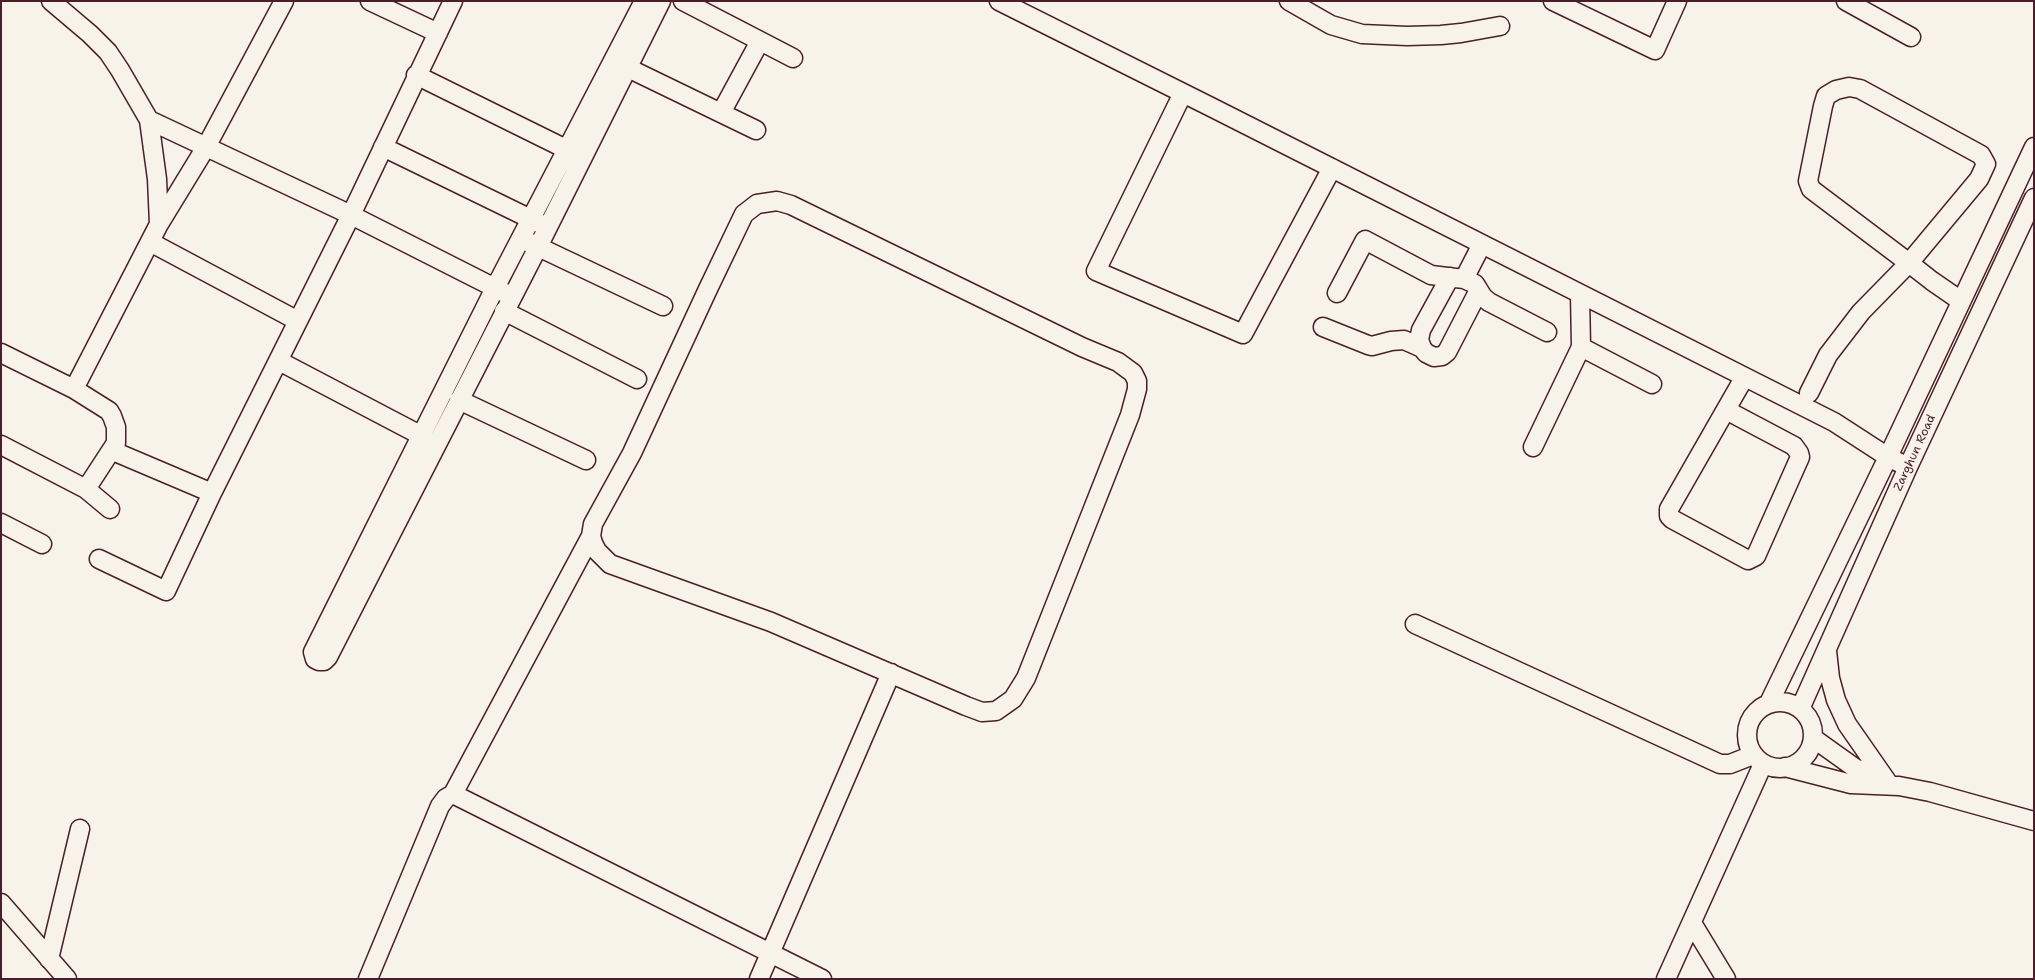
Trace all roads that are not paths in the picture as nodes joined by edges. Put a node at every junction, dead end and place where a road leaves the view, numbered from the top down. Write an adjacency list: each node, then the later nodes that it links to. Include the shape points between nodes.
1 (51, 1): 21 (street, via 108,52)
2 (284, 1): 23 (street)
3 (370, 1): 13 (street)
4 (453, 1): 13 (street)
5 (683, 1): 15 (street)
6 (999, 1): 19 (street)
7 (1289, 1): 12 (street, via 1331,25 1362,34 1441,35)
8 (1552, 1): 9 (street, via 1654,50)
9 (1677, 1)
10 (1846, 1): 14 (street)
11 (650, 3): 17 (street); 26 (street)
12 (1500, 26)
13 (438, 32): 18 (street)
14 (1911, 37)
15 (760, 41): 16 (street); 20 (street)
16 (793, 58)
17 (628, 68): 20 (street); 26 (street)
18 (416, 75): 24 (street); 26 (street)
19 (1183, 92): 27 (street); 27 (street, via 1096,271 1242,334)
20 (721, 113): 22 (street)
21 (149, 120): 23 (street); 31 (street)
22 (756, 130)
23 (206, 147): 29 (street); 31 (street)
24 (383, 147): 29 (street); 30 (street)
25 (2034, 147): 43 (street)
26 (575, 154): 30 (street); 32 (street)
27 (1332, 168): 35 (street)
28 (2034, 198): 66 (street, Zarghun Road)
29 (351, 215): 39 (street); 46 (street)
30 (531, 219): 32 (street); 33 (street)
31 (159, 224): 34 (street)
32 (548, 227): 36 (street)
33 (520, 239): 36 (street); 39 (street)
34 (150, 242): 46 (street); 56 (street)
35 (1482, 244): 38 (street); 42 (street)
36 (538, 247): 44 (street); 45 (street)
37 (1909, 263): 37 (street, via 1811,189 1808,181 1823,106 1826,96 1836,90 1860,89 1981,154 1986,164 1979,179); 43 (street); 57 (street, via 1861,312 1828,355)
38 (1457, 278): 40 (street, via 1475,284); 41 (street, via 1431,275 1365,240); 50 (street, via 1423,323 1419,340)
39 (495, 288): 44 (street); 60 (street)
40 (1479, 290): 48 (street, via 1489,302); 50 (street, via 1446,352 1434,357)
41 (1337, 293)
42 (1580, 294): 49 (street); 53 (street)
43 (1961, 301): 64 (street)
44 (508, 303): 54 (street); 58 (street)
45 (663, 306)
46 (298, 321): 52 (street)
47 (1323, 326): 50 (street, via 1372,346 1404,340)
48 (1546, 332)
49 (1581, 347): 55 (street); 62 (street)
50 (1422, 348)
51 (1, 353): 56 (street)
52 (279, 361): 60 (street); 68 (street)
53 (1744, 378): 59 (street); 64 (street, via 1834,422)
54 (637, 379)
55 (1652, 384)
56 (74, 389): 63 (street, via 112,416 117,434)
57 (1808, 393)
58 (459, 400): 60 (street); 65 (street)
59 (1726, 410): 59 (street, via 1669,509 1670,516 1748,560 1756,556 1800,457 1794,446)
60 (428, 441): 60 (street, via 328,657 324,661 315,659 313,652)
61 (1, 445): 67 (street)
62 (1533, 447)
63 (113, 450): 67 (street); 68 (street)
64 (1888, 457): 66 (street); 77 (street)
65 (586, 460)
66 (1908, 467): 75 (street, Zarghun Road)
67 (86, 489): 69 (street)
68 (212, 494): 73 (street, via 166,591)
69 (110, 509)
70 (1, 523): 72 (street)
71 (591, 536): 76 (street, via 597,551 610,564 771,622); 76 (street, via 593,524 641,436 744,214 757,204 777,201 791,205 1118,362 1133,373 1137,389 1130,415 1026,678 1014,699 996,711 982,712); 83 (street)
72 (42, 544)
73 (99, 559)
74 (1415, 624): 80 (street, via 1720,764)
75 (1827, 650): 78 (street, Zarghun Road); 82 (street, via 1830,678 1847,724)
76 (891, 672): 88 (street)
77 (1770, 703): 78 (street, via 1791,704); 80 (street, via 1752,716 1748,726 1748,745)
78 (1800, 709): 79 (street, via 1808,717)
79 (1812, 738): 81 (street, via 1804,757); 82 (street, via 1855,768)
80 (1758, 759): 81 (street); 87 (street)
81 (1785, 767): 82 (street, via 1851,784)
82 (1892, 783): 84 (street)
83 (453, 794): 88 (street); 90 (street, via 440,806)
84 (2034, 821)
85 (80, 829): 89 (street)
86 (1, 903): 89 (street)
87 (1692, 922): 94 (street); 95 (street)
88 (770, 954): 92 (street); 93 (street)
89 (49, 959): 91 (street)
90 (375, 976)
91 (67, 979)
92 (760, 979)
93 (822, 979)
94 (1666, 979)
95 (1726, 979)

